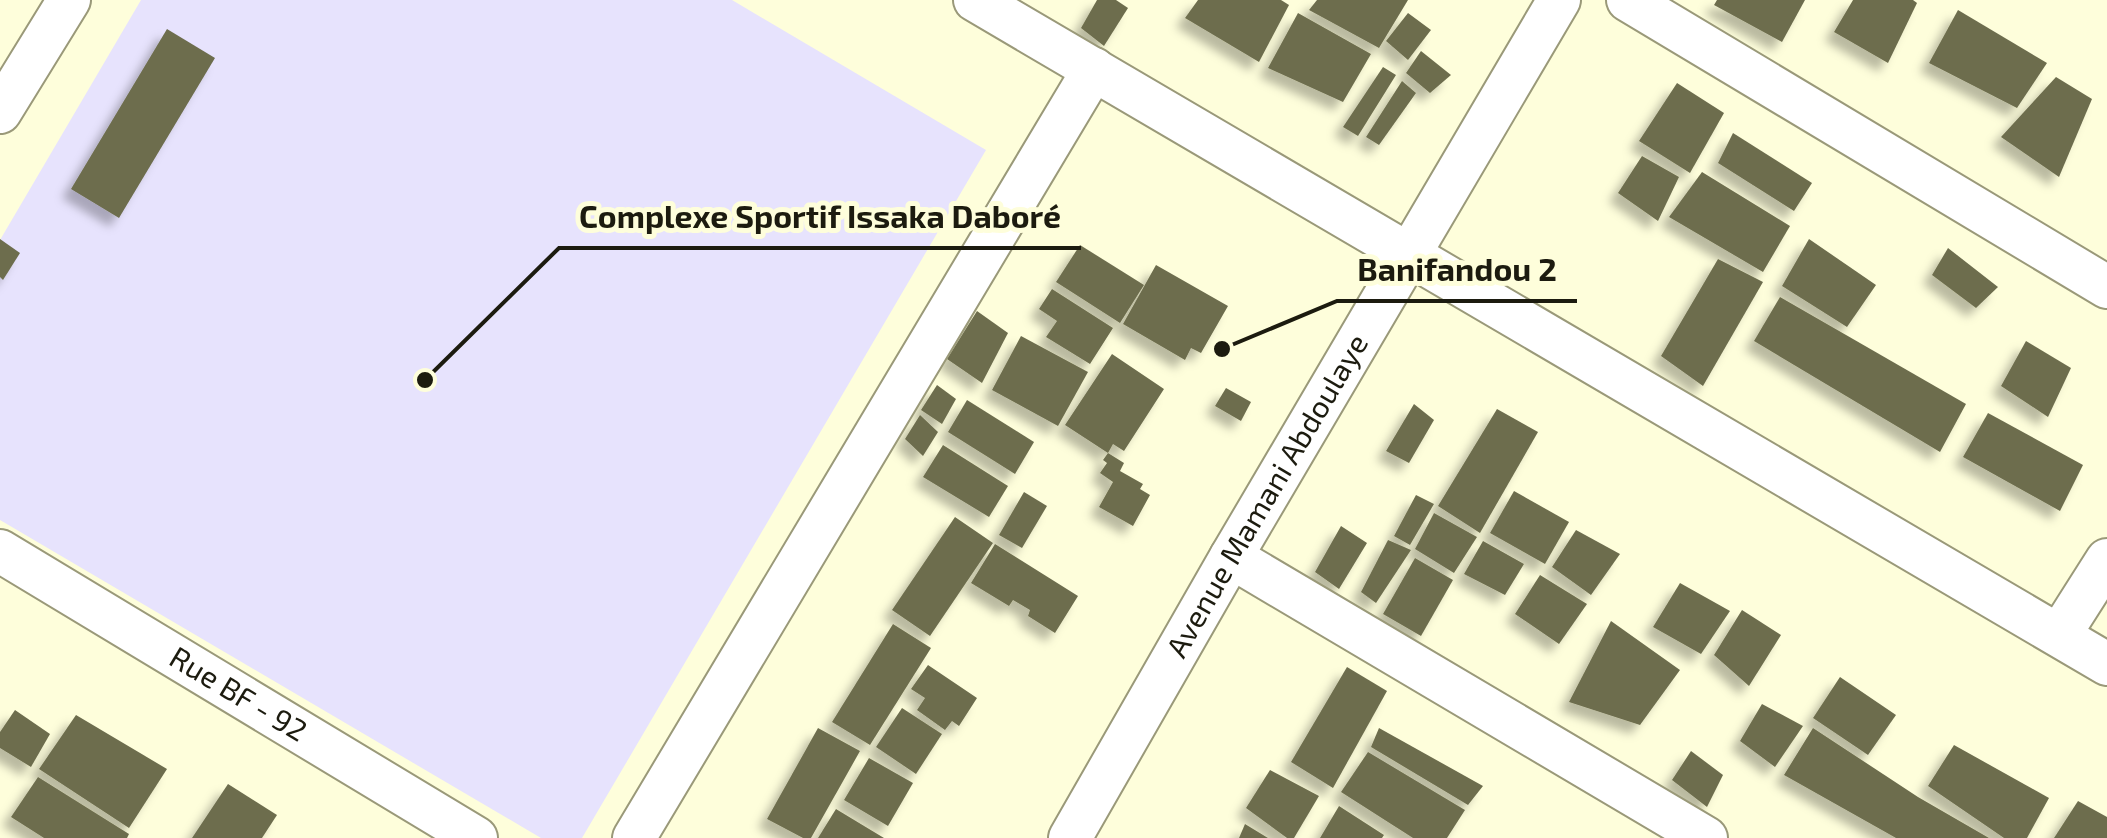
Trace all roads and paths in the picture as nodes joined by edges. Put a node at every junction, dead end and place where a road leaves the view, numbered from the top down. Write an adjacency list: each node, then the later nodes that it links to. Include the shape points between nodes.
1 (69, 0): 6 (street)
2 (974, 0): 5 (street)
3 (1559, 0): 7 (street, Avenue Mamani Abdoulaye)
4 (1628, 0): 8 (street)
5 (1094, 70): 7 (street); 16 (street)
6 (0, 112)
7 (1412, 254): 10 (street, Avenue Mamani Abdoulaye); 12 (street)
8 (2107, 286)
9 (0, 552): 15 (street, Rue BF - 92)
10 (1231, 557): 14 (street, Avenue Mamani Abdoulaye); 17 (street)
11 (2107, 560): 12 (street)
12 (2060, 634): 13 (street)
13 (2107, 664)
14 (1078, 835)
15 (476, 838)
16 (634, 838)
17 (1706, 838)

